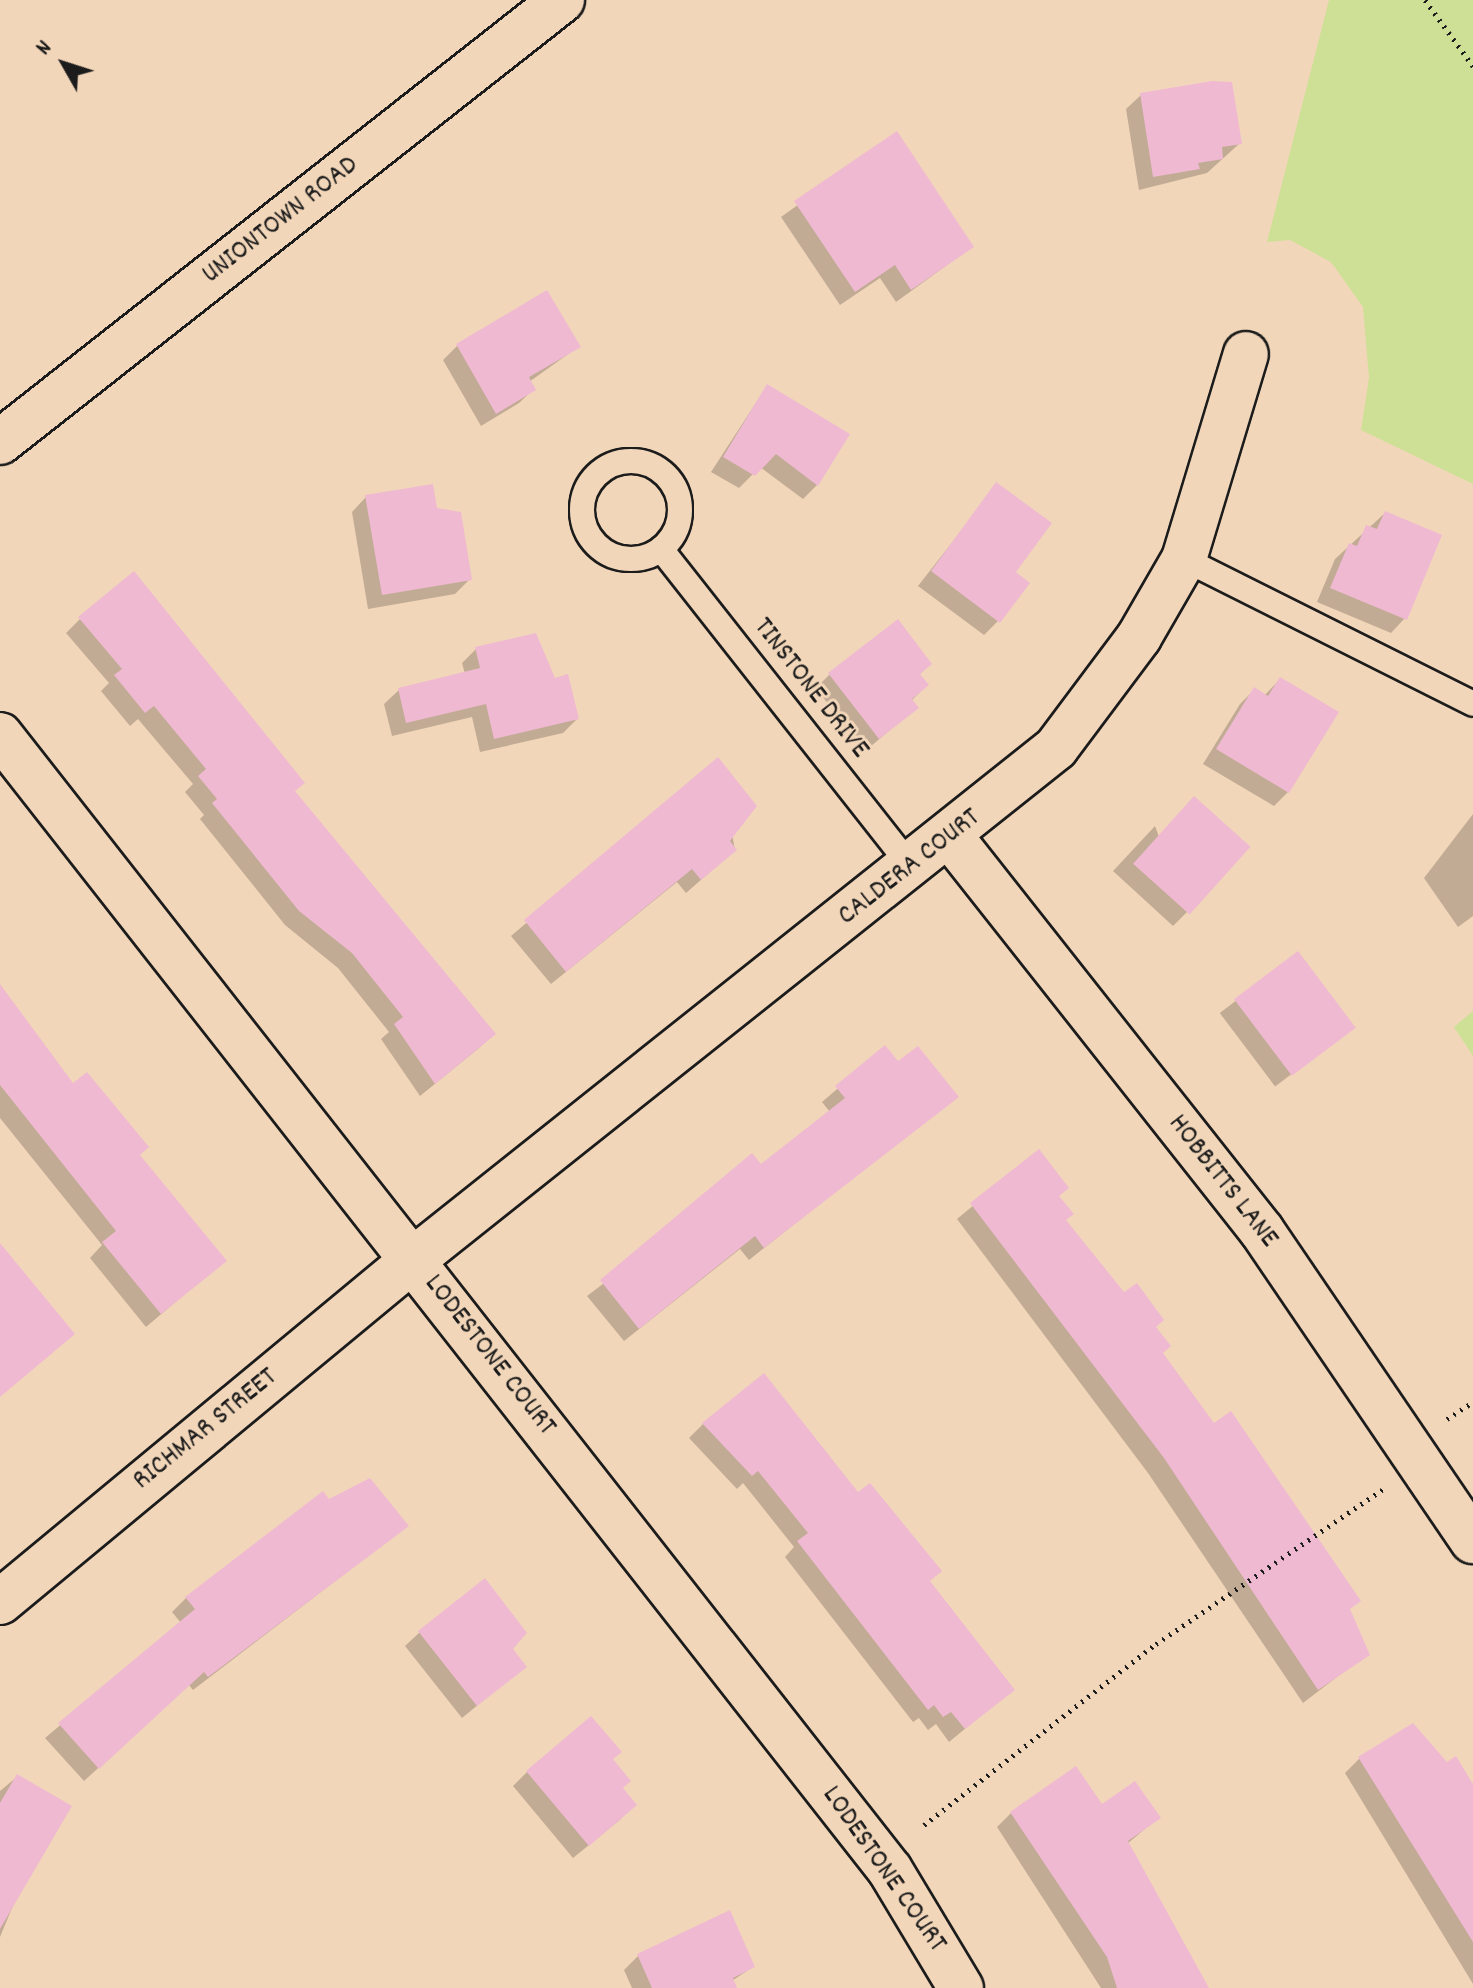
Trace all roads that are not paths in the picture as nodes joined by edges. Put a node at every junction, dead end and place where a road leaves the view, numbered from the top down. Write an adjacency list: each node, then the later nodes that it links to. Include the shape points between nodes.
1 (562, 0): 3 (street, UNIONTOWN ROAD)
2 (1246, 354): 5 (street, CALDERA COURT)
3 (0, 442)
4 (661, 549): 4 (lane, via 679,523 669,478 642,462 597,473 581,502 598,548 630,560); 9 (lane, TINSTONE DRIVE)
5 (1184, 559): 6 (lane); 8 (street, CALDERA COURT, via 1088,712)
6 (1473, 704)
7 (0, 735): 10 (street, LODESTONE COURT)
8 (950, 836): 9 (street, CALDERA COURT); 11 (street, HOBBITTS LANE, via 1262,1231)
9 (911, 867): 10 (street, CALDERA COURT)
10 (414, 1259): 12 (street, RICHMAR STREET); 13 (street, LODESTONE COURT, via 890,1870)
11 (1473, 1541)
12 (0, 1602)
13 (961, 1988)

